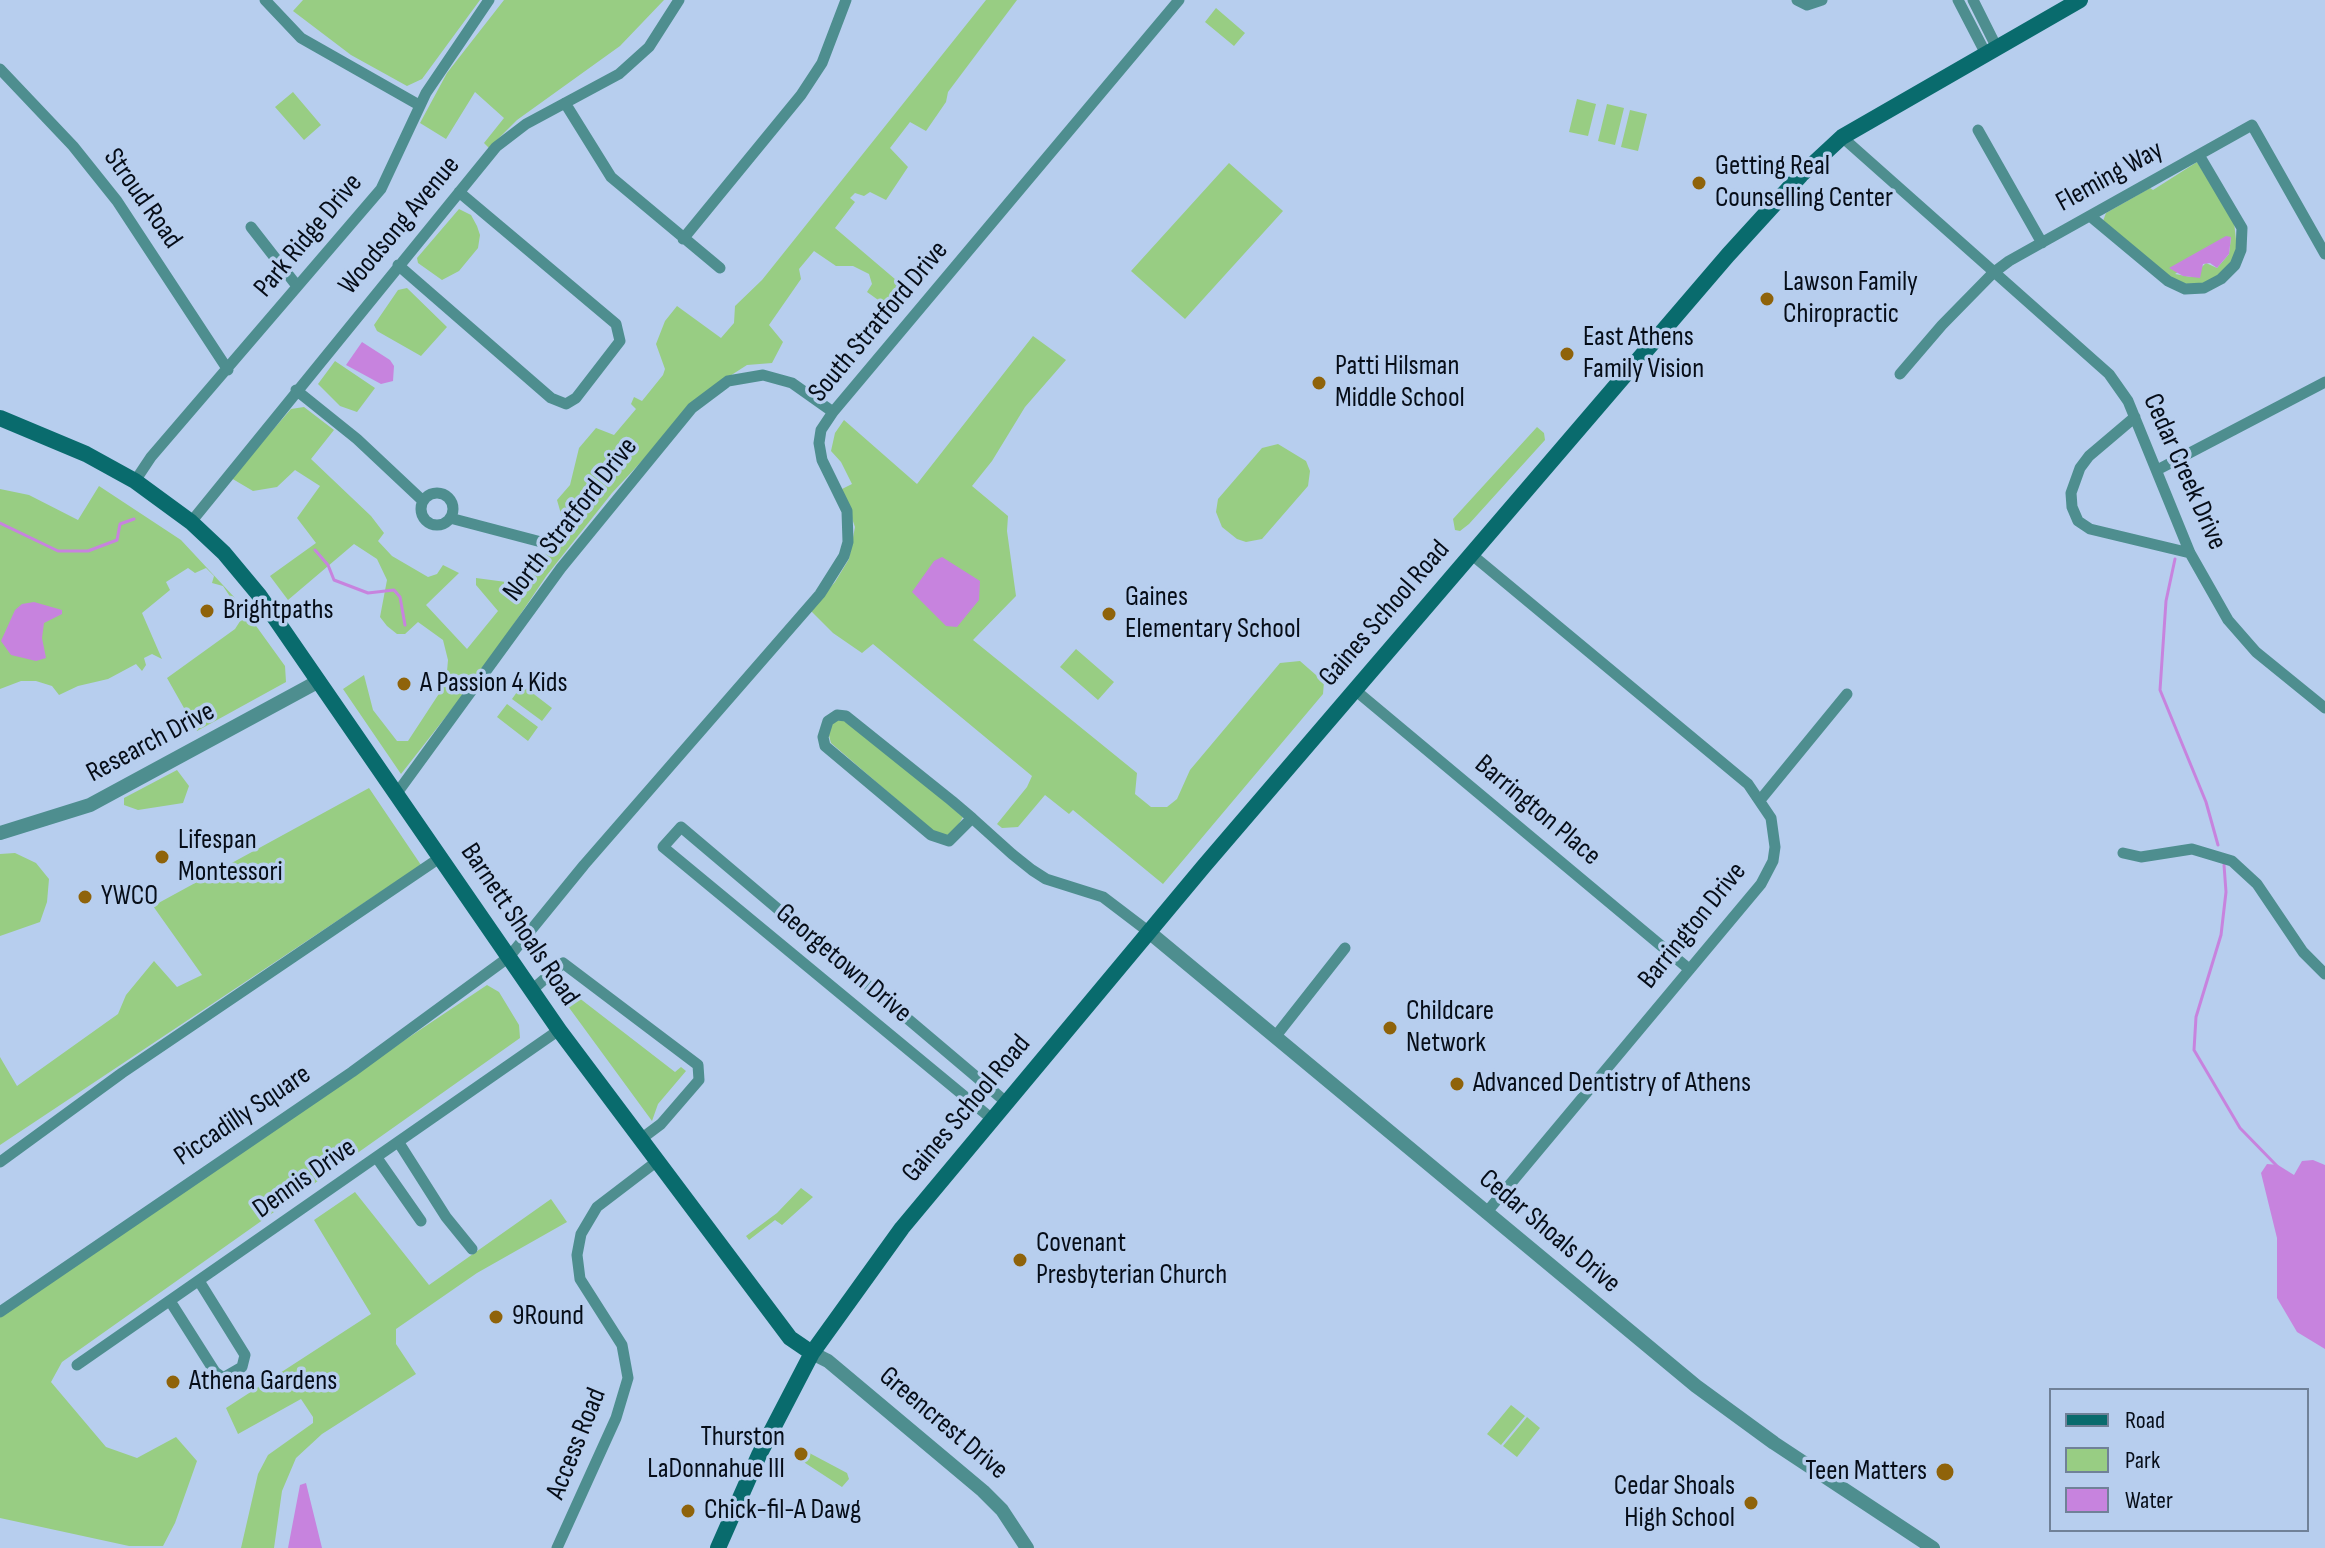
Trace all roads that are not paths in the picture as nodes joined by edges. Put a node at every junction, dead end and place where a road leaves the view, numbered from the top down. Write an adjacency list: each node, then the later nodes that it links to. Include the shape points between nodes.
1 (265, 0): 14 (street, via 281,21 318,49)
2 (489, 0): 14 (street, Park Ridge Drive)
3 (679, 0): 13 (street, Woodsong Avenue, via 649,47 619,74)
4 (846, 0): 21 (street, via 822,63 801,95)
5 (1179, 0): 32 (street, South Stratford Drive)
6 (1797, 0): 7 (street, via 1807,5)
7 (1822, 0)
8 (1958, 0): 11 (street)
9 (1973, 0): 11 (street)
10 (2080, 0): 11 (main road, Gaines School Road)
11 (1992, 51): 16 (main road, Gaines School Road)
12 (0, 69): 28 (street, Stroud Road, via 117,201)
13 (565, 103): 18 (street, Woodsong Avenue, via 511,134); 21 (street, via 602,168)
14 (419, 105): 27 (street, Park Ridge Drive, via 381,189)
15 (1978, 130): 22 (street)
16 (1842, 137): 26 (street, Cedar Creek Drive); 42 (main road, Gaines School Road, via 1776,200)
17 (2199, 155): 19 (street, Fleming Way); 19 (street, via 2242,228 2235,265 2221,279 2204,288 2185,289 2168,281); 23 (street, Fleming Way, via 2252,125)
18 (459, 192): 24 (street, Woodsong Avenue); 24 (street, via 616,324 620,341 576,398 566,404 551,398)
19 (2090, 216): 22 (street, Fleming Way)
20 (251, 227): 27 (street)
21 (683, 239): 25 (street)
22 (2042, 243): 26 (street, Fleming Way)
23 (2325, 254)
24 (398, 265): 31 (street, Woodsong Avenue)
25 (720, 268)
26 (1993, 273): 29 (street, Fleming Way); 33 (street, Cedar Creek Drive, via 2098,362)
27 (297, 286): 28 (street, Park Ridge Drive)
28 (228, 370): 36 (street, Park Ridge Drive)
29 (1900, 374)
30 (2325, 382): 35 (street)
31 (296, 390): 37 (street); 39 (street, Woodsong Avenue)
32 (833, 412): 47 (street, North Stratford Drive, via 792,383 763,375 728,381 692,408 561,568); 55 (street, South Stratford Drive, via 819,443 847,511 844,556 802,616)
33 (2135, 417): 35 (street, Cedar Creek Drive); 41 (street, via 2080,468 2072,507 2078,521 2090,529)
34 (0, 418): 36 (main road, Barnett Shoals Road)
35 (2159, 469): 41 (street, Cedar Creek Drive)
36 (135, 481): 39 (main road, Barnett Shoals Road)
37 (423, 501): 38 (street, via 426,521 442,525); 38 (street, via 436,493 445,496 453,508)
38 (450, 518): 40 (street)
39 (191, 522): 43 (main road, Barnett Shoals Road, via 252,586)
40 (545, 543)
41 (2190, 553): 46 (street, Cedar Creek Drive, via 2228,620 2256,652)
42 (1471, 554): 44 (main road, Gaines School Road); 48 (street, Barrington Drive)
43 (319, 681): 47 (main road, Barnett Shoals Road); 50 (street, Research Drive, via 90,805)
44 (1355, 690): 53 (main road, Gaines School Road); 56 (street, Barrington Place)
45 (1847, 694): 48 (street)
46 (2325, 708)
47 (397, 793): 52 (main road, Barnett Shoals Road)
48 (1761, 799): 56 (street, Barrington Drive, via 1774,833 1768,873)
49 (972, 818): 49 (street, via 949,841 931,835 825,746 828,721 837,715 855,722); 53 (street, via 1032,870 1103,897)
50 (0, 833)
51 (2123, 853): 57 (street, via 2141,857 2192,849 2232,861 2257,884 2303,952)
52 (441, 857): 55 (main road, Barnett Shoals Road); 66 (street)
53 (1149, 932): 60 (street, Cedar Shoals Drive); 61 (main road, Gaines School Road)
54 (1345, 948): 60 (street)
55 (509, 957): 58 (main road, Barnett Shoals Road); 73 (street, Piccadilly Square, via 352,1072)
56 (1689, 969): 68 (street, Barrington Drive)
57 (2325, 974)
58 (532, 990): 59 (main road, Barnett Shoals Road); 63 (street, via 563,963 698,1065 699,1080)
59 (559, 1030): 63 (main road, Barnett Shoals Road); 64 (street, Dennis Drive)
60 (1275, 1037): 68 (street, Cedar Shoals Drive)
61 (1006, 1102): 62 (main road, Gaines School Road); 62 (street, Georgetown Drive, via 681,827 663,847)
62 (992, 1119): 74 (main road, Gaines School Road, via 895,1237)
63 (641, 1139): 67 (main road, Barnett Shoals Road)
64 (399, 1143): 65 (street, Dennis Drive); 70 (street)
65 (377, 1158): 69 (street); 71 (street, Dennis Drive)
66 (0, 1162)
67 (656, 1162): 74 (main road, Barnett Shoals Road, via 790,1338); 76 (street, Access Road, via 597,1207 578,1244 580,1279 622,1345 628,1378 624,1398)
68 (1486, 1213): 79 (street, Cedar Shoals Drive, via 1696,1386)
69 (421, 1221)
70 (472, 1249)
71 (199, 1281): 72 (street, Dennis Drive); 72 (street, via 245,1355 242,1367 223,1378 215,1372)
72 (170, 1301): 75 (street, Dennis Drive)
73 (0, 1312)
74 (812, 1353): 77 (main road); 78 (street, Greencrest Drive, via 983,1491)
75 (77, 1365)
76 (557, 1548)
77 (718, 1548)
78 (1027, 1548)
79 (1933, 1548)

